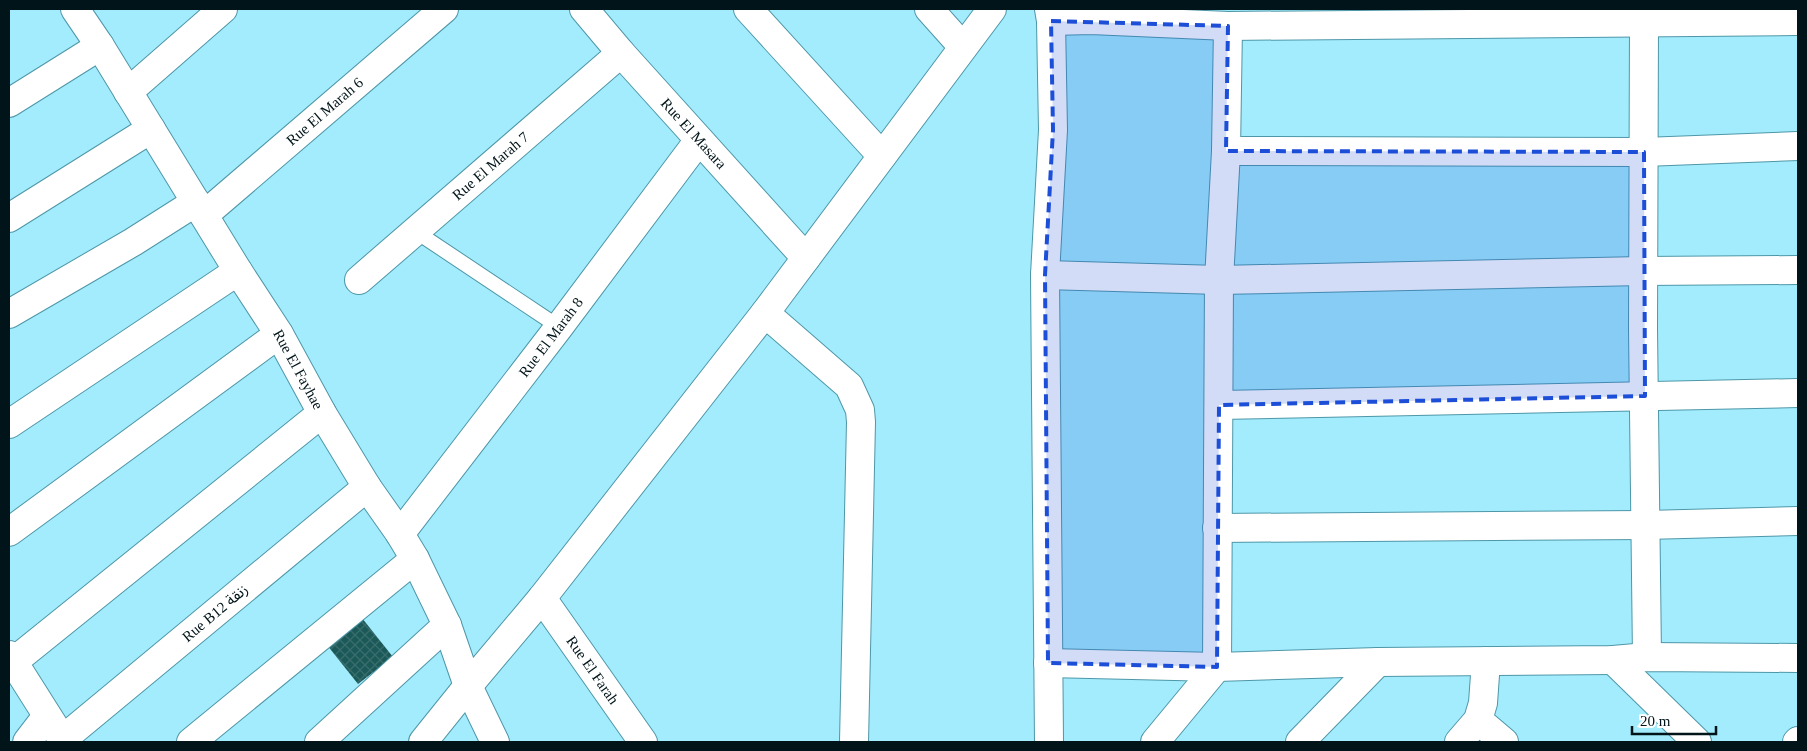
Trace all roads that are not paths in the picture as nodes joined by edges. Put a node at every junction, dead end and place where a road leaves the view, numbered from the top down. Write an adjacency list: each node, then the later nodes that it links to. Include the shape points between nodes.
1 (75, 9): 12 (street, Rue El Fayhae)
2 (223, 9): 15 (street)
3 (444, 9): 23 (street, Rue El Marah 6)
4 (584, 9): 14 (street, Rue El Masara)
5 (748, 9): 22 (street)
6 (929, 9): 13 (street)
7 (992, 9): 13 (street)
8 (1050, 15): 11 (street); 30 (street, via 1053,130)
9 (1798, 21): 10 (street)
10 (1644, 22): 11 (street); 21 (street)
11 (1228, 26): 20 (street)
12 (100, 46): 15 (street, Rue El Fayhae); 16 (street)
13 (963, 47): 22 (street)
14 (621, 53): 18 (street, Rue El Masara); 25 (street, Rue El Marah 7)
15 (128, 92): 17 (street, Rue El Fayhae)
16 (9, 103)
17 (151, 129): 23 (street, Rue El Fayhae); 24 (street)
18 (699, 140): 26 (street, Rue El Masara); 35 (street, Rue El Marah 8)
19 (1798, 146): 21 (street)
20 (1226, 151): 21 (street); 32 (street)
21 (1644, 152): 29 (street)
22 (882, 156): 26 (street)
23 (200, 208): 28 (street, Rue El Fayhae); 34 (street, Rue El Marah 6, via 133,242)
24 (9, 218)
25 (416, 231): 31 (street, Rue El Marah 7); 35 (lane)
26 (806, 258): 33 (street)
27 (1798, 270): 29 (street)
28 (238, 271): 36 (street, Rue El Fayhae); 41 (street)
29 (1642, 272): 32 (street); 38 (street)
30 (1045, 275): 32 (street); 57 (street)
31 (358, 280)
32 (1219, 280): 39 (street)
33 (765, 313): 49 (street); 69 (street, via 849,386 860,410)
34 (9, 314)
35 (559, 327): 47 (street, Rue El Marah 8)
36 (279, 334): 40 (street, Rue El Fayhae); 46 (street)
37 (1798, 393): 38 (street)
38 (1645, 396): 39 (street); 44 (street)
39 (1219, 405): 45 (street)
40 (322, 413): 42 (street, Rue El Fayhae); 53 (street)
41 (9, 424)
42 (367, 487): 47 (street, Rue El Fayhae); 62 (street, Rue B12 زنقة)
43 (1798, 521): 44 (street)
44 (1646, 525): 45 (street); 51 (street)
45 (1217, 528): 58 (street)
46 (9, 532)
47 (400, 534): 48 (street, Rue El Fayhae)
48 (415, 559): 50 (street, Rue El Fayhae); 64 (street)
49 (542, 598): 59 (street); 68 (street, Rue El Farah)
50 (447, 625): 59 (street, Rue El Fayhae); 65 (street)
51 (1647, 657): 52 (street); 54 (street)
52 (1798, 658)
53 (11, 659): 60 (street)
54 (1613, 660): 55 (street); 75 (street)
55 (1486, 661): 56 (street); 61 (street, via 1483,703)
56 (1378, 662): 58 (street); 72 (street)
57 (1048, 663): 58 (street); 70 (street)
58 (1217, 667): 71 (street)
59 (468, 686): 66 (street); 67 (street, Rue El Fayhae)
60 (47, 716): 62 (street); 63 (street)
61 (1478, 720): 73 (street); 74 (street)
62 (64, 741)
63 (26, 742)
64 (191, 742)
65 (319, 742)
66 (423, 742)
67 (494, 742)
68 (643, 742)
69 (854, 742)
70 (1049, 742)
71 (1155, 742)
72 (1300, 742)
73 (1459, 742)
74 (1504, 742)
75 (1697, 742)

